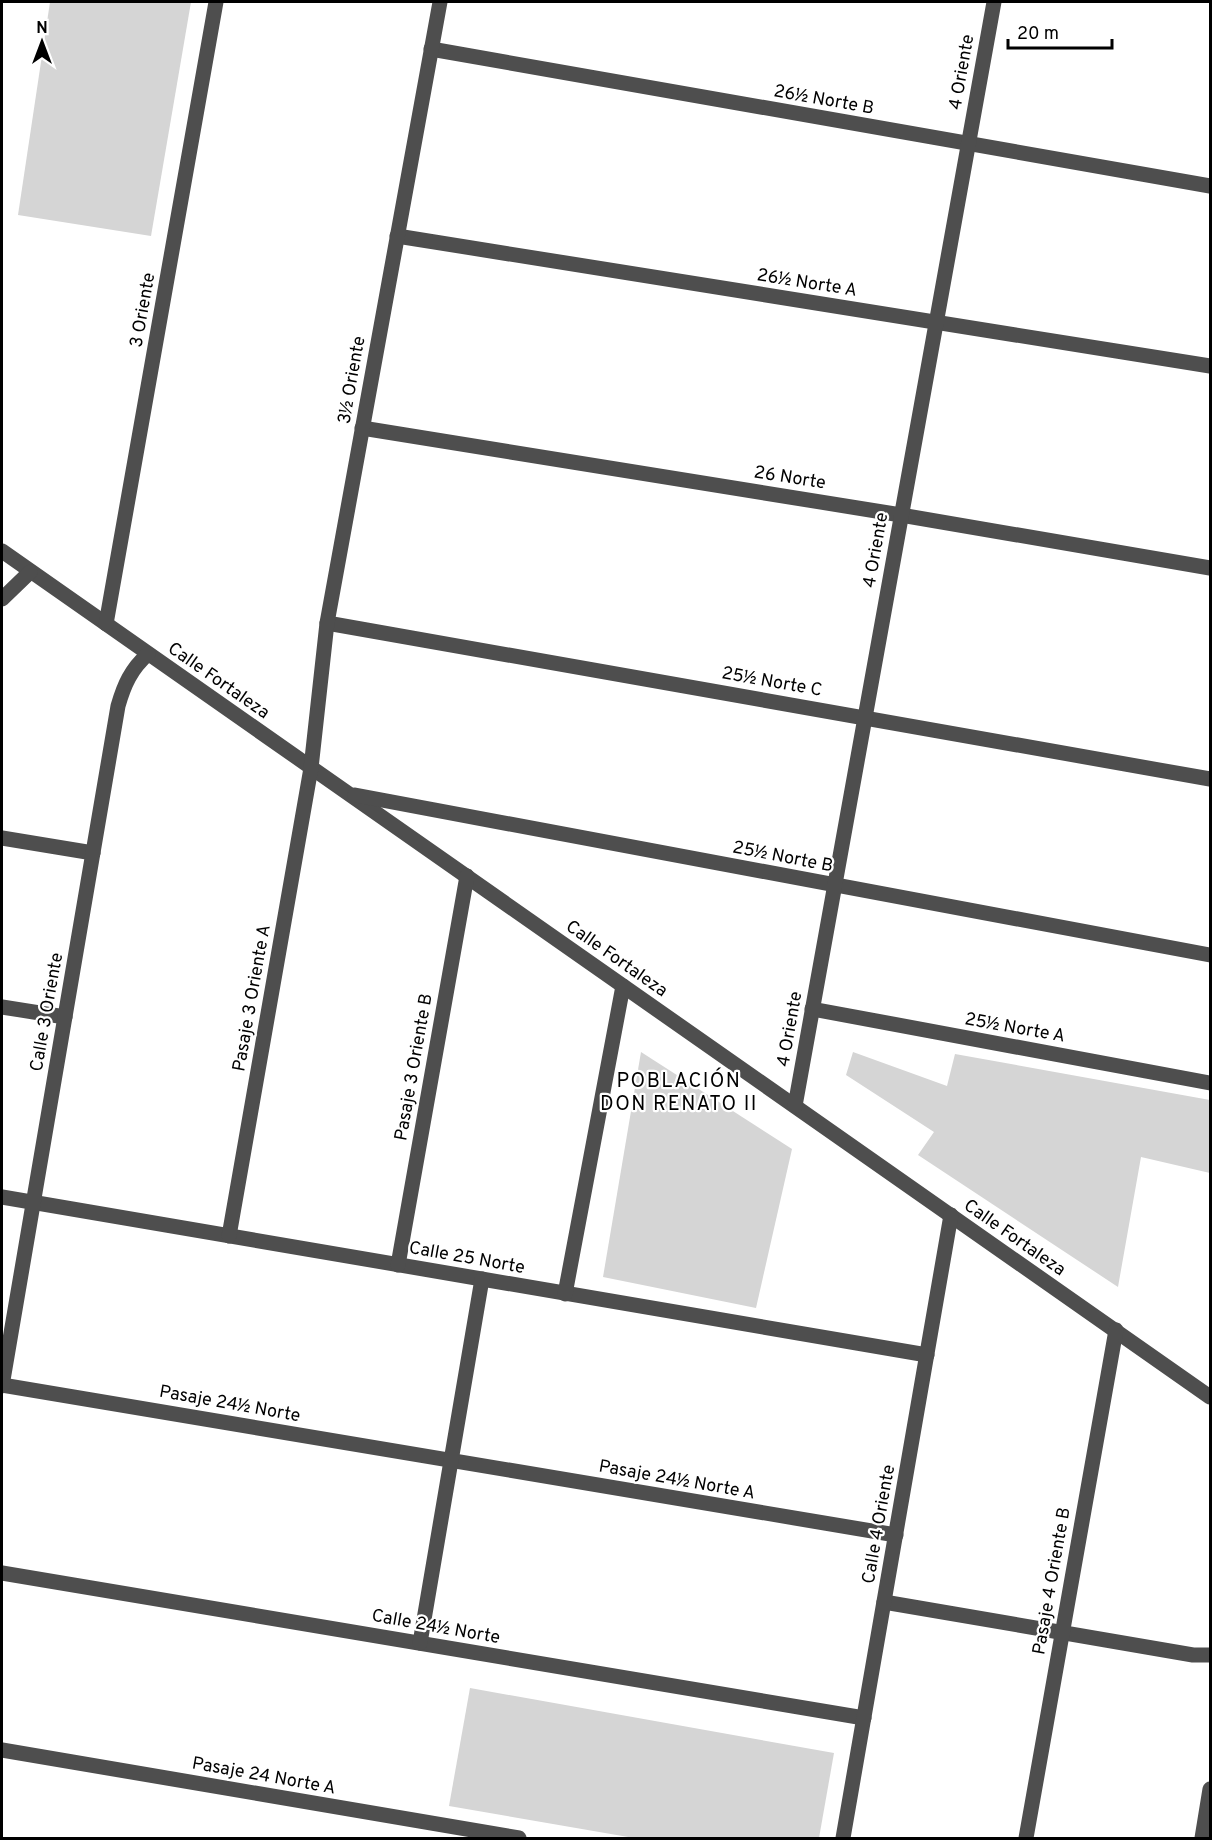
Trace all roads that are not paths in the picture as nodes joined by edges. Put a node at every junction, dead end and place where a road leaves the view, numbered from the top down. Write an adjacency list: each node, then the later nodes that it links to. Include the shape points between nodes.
1 (216, 2): 17 (street, 3 Oriente)
2 (440, 2): 4 (street, 3½ Oriente)
3 (994, 2): 5 (street, 4 Oriente)
4 (431, 49): 5 (street, 26½ Norte B); 7 (street, 3½ Oriente)
5 (968, 144): 6 (street, 26½ Norte B); 8 (street, 4 Oriente)
6 (1210, 186)
7 (397, 236): 8 (street, 26½ Norte A); 10 (street, 3½ Oriente)
8 (936, 323): 9 (street, 26½ Norte A); 11 (street, 4 Oriente)
9 (1210, 366)
10 (362, 428): 11 (street, 26 Norte); 16 (street, 3½ Oriente)
11 (901, 515): 13 (street, 26 Norte); 19 (street, 4 Oriente)
12 (2, 551): 14 (street, Calle Fortaleza)
13 (1210, 568)
14 (30, 572): 15 (street); 17 (street, Calle Fortaleza)
15 (2, 599)
16 (327, 623): 19 (street, 25½ Norte C); 20 (street, 3½ Oriente)
17 (106, 624): 18 (street, Calle Fortaleza)
18 (148, 654): 20 (street, Calle Fortaleza); 24 (street, Calle 3 Oriente, via 130,673 123,689)
19 (865, 717): 21 (street, 25½ Norte C); 26 (street, 4 Oriente)
20 (311, 768): 22 (street, Calle Fortaleza); 37 (street, Pasaje 3 Oriente A)
21 (1210, 779)
22 (348, 794): 25 (street, Calle Fortaleza); 26 (street, 25½ Norte B)
23 (2, 838): 24 (street)
24 (93, 854): 31 (street, Calle 3 Oriente)
25 (466, 876): 28 (street, Calle Fortaleza); 38 (street, Pasaje 3 Oriente B)
26 (834, 886): 27 (street, 25½ Norte B); 30 (street, 4 Oriente)
27 (1210, 955)
28 (623, 986): 33 (street, Calle Fortaleza); 40 (street)
29 (2, 1006): 31 (street)
30 (812, 1009): 32 (street, 25½ Norte A); 33 (street, 4 Oriente)
31 (65, 1017): 35 (street, Calle 3 Oriente)
32 (1210, 1083)
33 (795, 1106): 36 (street, Calle Fortaleza)
34 (2, 1197): 35 (street, Calle 25 Norte)
35 (33, 1203): 37 (street, Calle 25 Norte); 43 (street, Calle 3 Oriente)
36 (951, 1215): 41 (street, Calle Fortaleza); 42 (street, Calle 4 Oriente)
37 (229, 1236): 38 (street, Calle 25 Norte)
38 (398, 1265): 39 (street, Calle 25 Norte)
39 (482, 1279): 40 (street, Calle 25 Norte); 45 (street)
40 (566, 1294): 42 (street, Calle 25 Norte)
41 (1116, 1330): 44 (street, Calle Fortaleza); 49 (street, Pasaje 4 Oriente B)
42 (927, 1355): 46 (street, Calle 4 Oriente)
43 (2, 1385): 45 (street, Pasaje 24½ Norte)
44 (1210, 1397)
45 (452, 1460): 46 (street, Pasaje 24½ Norte A); 50 (street)
46 (896, 1535): 48 (street, Calle 4 Oriente)
47 (2, 1573): 50 (street, Calle 24½ Norte)
48 (884, 1602): 49 (street); 52 (street, Calle 4 Oriente)
49 (1062, 1632): 51 (street); 57 (street, Pasaje 4 Oriente B)
50 (420, 1643): 52 (street, Calle 24½ Norte)
51 (1210, 1655)
52 (864, 1718): 56 (street, Calle 4 Oriente)
53 (2, 1750): 55 (street, Pasaje 24 Norte A)
54 (1210, 1789): 58 (street)
55 (519, 1839)
56 (843, 1839)
57 (1026, 1839)
58 (1202, 1839)

